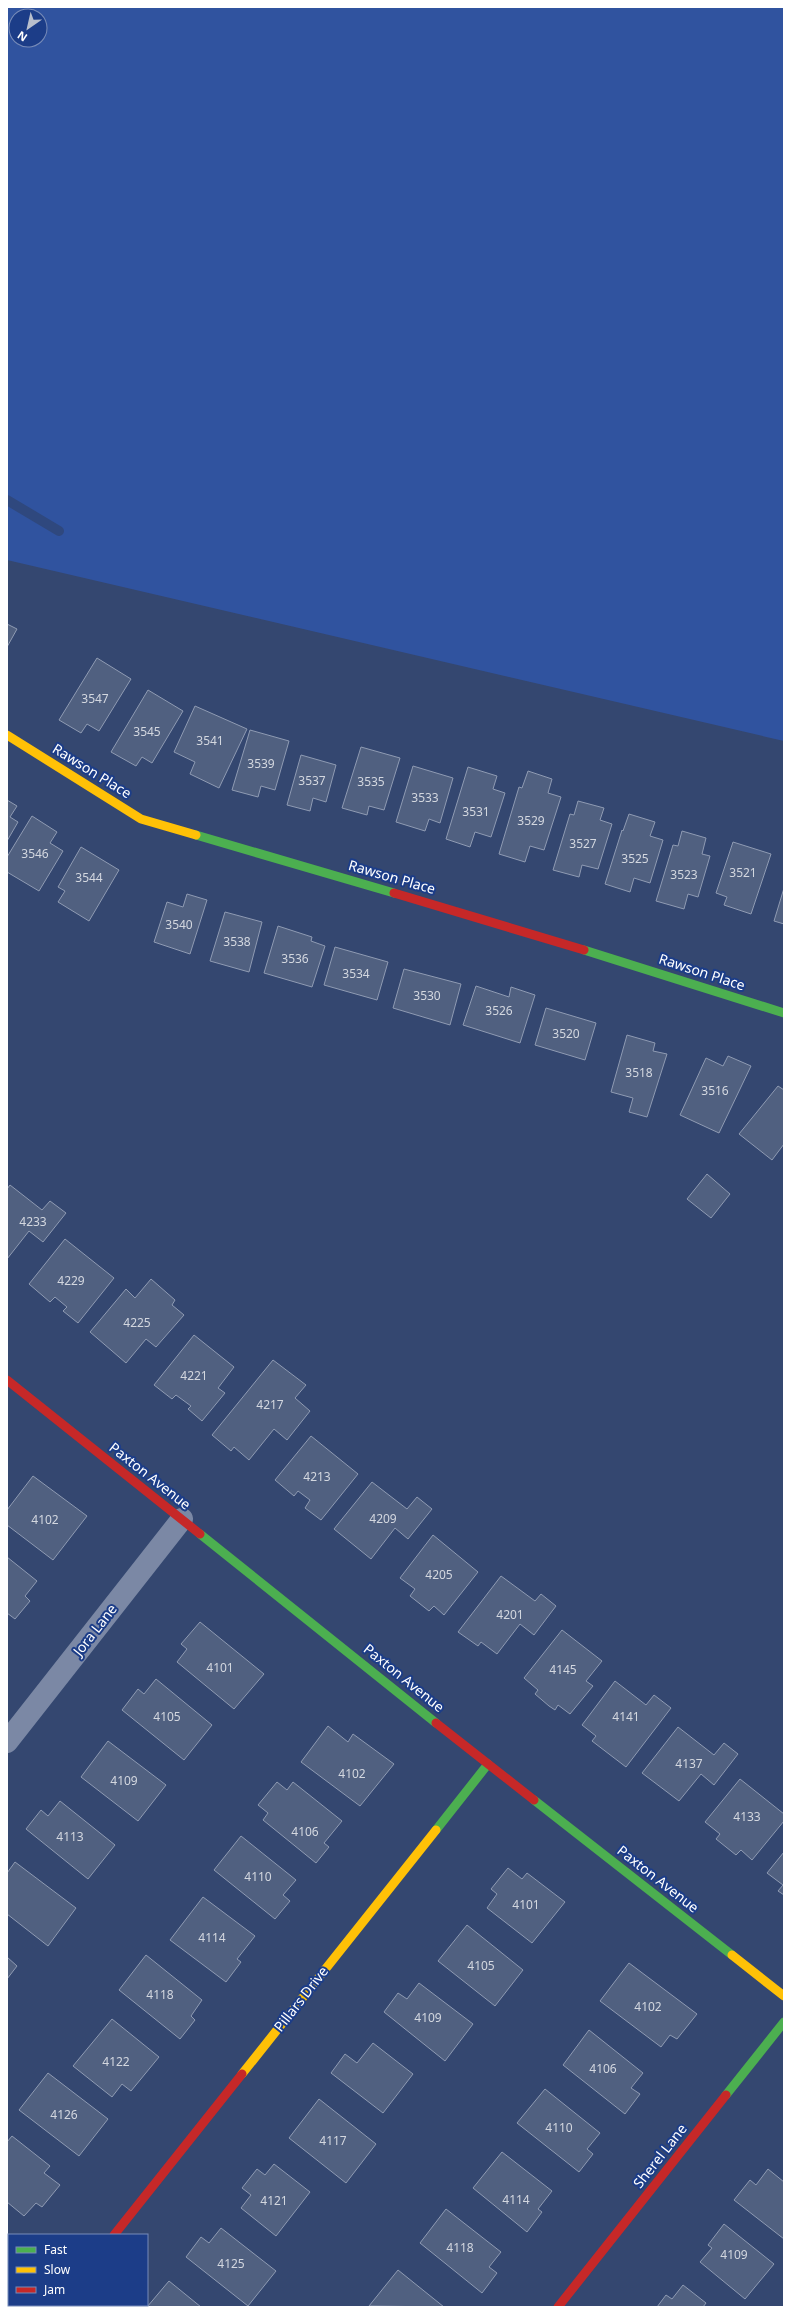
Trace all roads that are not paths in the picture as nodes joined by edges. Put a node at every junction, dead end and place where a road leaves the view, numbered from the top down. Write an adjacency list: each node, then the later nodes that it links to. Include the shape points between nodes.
1 (7, 735): 2 (street, Rawson Place, via 141,818 546,938)
2 (784, 1014)
3 (7, 1380): 4 (street, Paxton Avenue)
4 (182, 1519): 5 (street, Jora Lane); 6 (street, Paxton Avenue)
5 (7, 1742)
6 (488, 1764): 7 (street, Paxton Avenue); 9 (street, Pillars Drive)
7 (784, 1996)
8 (784, 2022): 10 (street, Sherel Lane)
9 (115, 2234)
10 (558, 2307)

